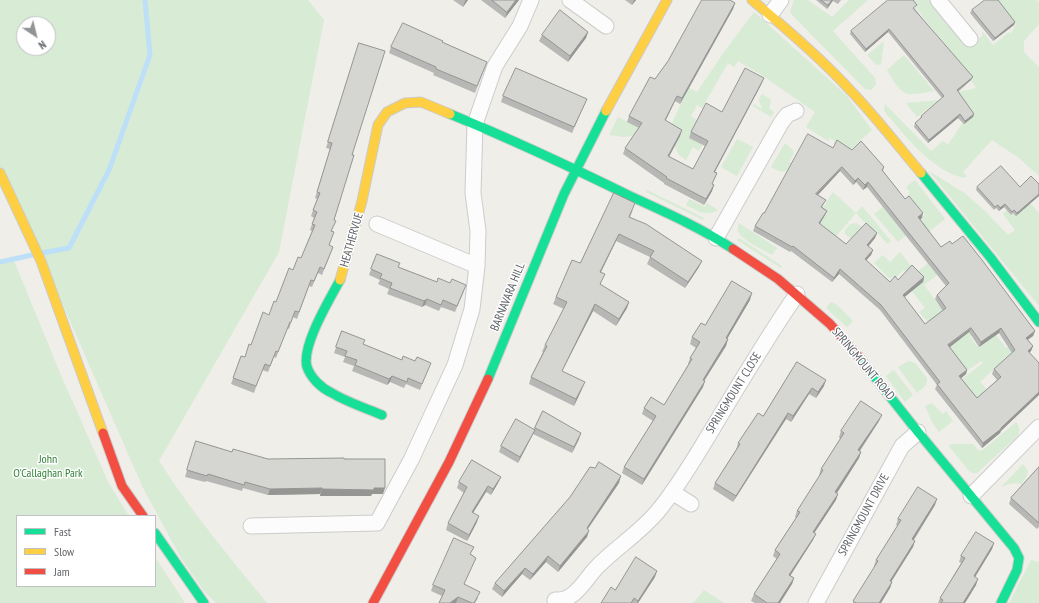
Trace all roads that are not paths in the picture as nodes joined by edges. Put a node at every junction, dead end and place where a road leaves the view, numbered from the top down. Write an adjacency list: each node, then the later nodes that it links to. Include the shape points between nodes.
1 (531, 0): 11 (street, via 520,26 496,66)
2 (570, 0): 8 (street)
3 (667, 0): 12 (street, BARNAVARA HILL)
4 (752, 0): 7 (street)
5 (781, 0): 7 (street)
6 (938, 0): 9 (street)
7 (770, 15): 18 (street, via 851,90 990,257)
8 (606, 26)
9 (970, 38)
10 (796, 111): 15 (street, via 787,115 781,124)
11 (475, 124): 12 (street, HEATHERVUE); 16 (street, via 472,193 478,231); 19 (street, HEATHERVUE, via 421,102 405,103 387,112 378,125 362,201 341,277 308,346 308,366 316,381 331,393)
12 (576, 169): 15 (street, SPRINGMOUNT ROAD); 30 (street, BARNAVARA HILL, via 470,420)
13 (0, 173): 25 (street, via 41,262 122,486)
14 (377, 224): 16 (street, HEATHERVUE)
15 (716, 238): 17 (street, SPRINGMOUNT ROAD)
16 (477, 266): 26 (street, via 472,309 455,365 411,460 377,523)
17 (797, 294): 21 (street, SPRINGMOUNT ROAD, via 848,343); 22 (street, SPRINGMOUNT CLOSE)
18 (1039, 322)
19 (382, 415)
20 (1039, 427): 23 (street)
21 (918, 432): 23 (street, SPRINGMOUNT ROAD); 31 (street, SPRINGMOUNT DRIVE, via 902,446)
22 (672, 492): 24 (street); 28 (street, SPRINGMOUNT CLOSE, via 657,512 600,564 576,591 562,601)
23 (971, 496): 32 (street, SPRINGMOUNT ROAD, via 1014,548 1019,558 1017,570)
24 (691, 504)
25 (142, 515)
26 (251, 526)
27 (156, 534): 29 (street)
28 (555, 600)
29 (204, 603)
30 (373, 603)
31 (816, 603)
32 (1001, 603)

